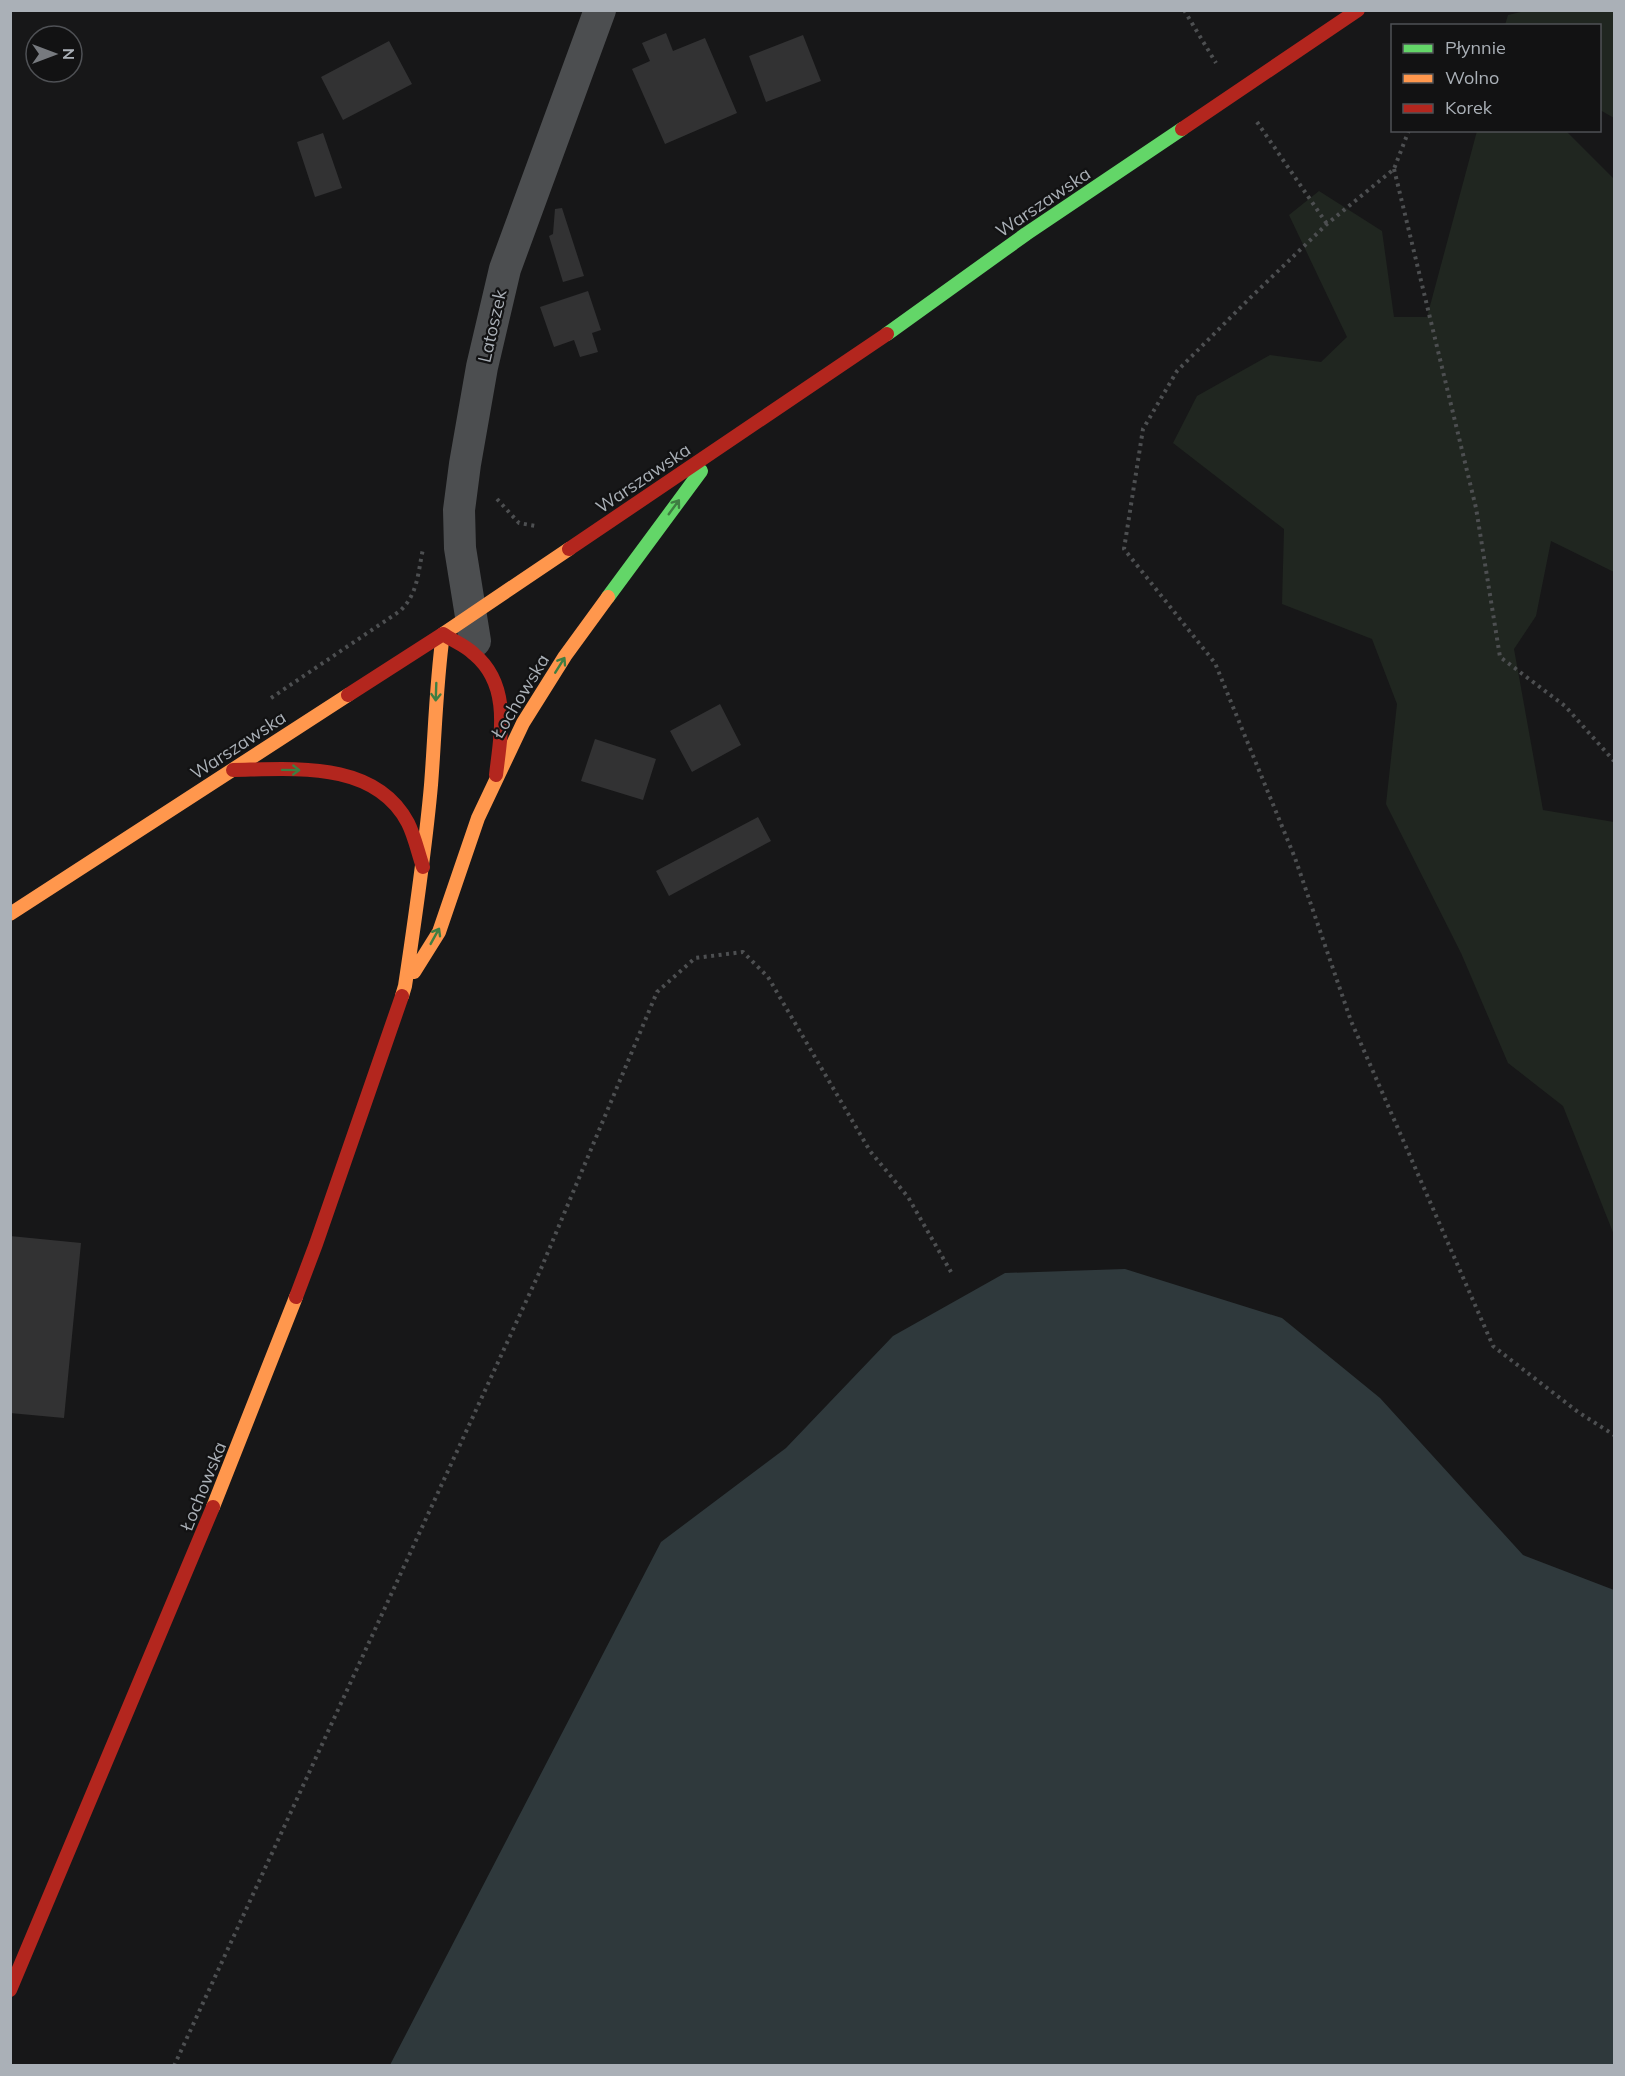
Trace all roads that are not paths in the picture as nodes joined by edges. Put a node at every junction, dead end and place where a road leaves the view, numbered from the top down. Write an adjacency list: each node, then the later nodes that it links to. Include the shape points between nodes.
1 (600, 10): 4 (street, Latoszek, via 505,269 482,367 459,510)
2 (1358, 10): 3 (main road, Warszawska, via 1026,234)
3 (715, 452): 4 (main road, Warszawska); 8 (main road, Łochowska, one-way to 3, via 523,723 565,656)
4 (470, 616): 5 (main road, Warszawska); 6 (street, Latoszek)
5 (442, 634): 6 (main road); 7 (main road, Warszawska); 9 (main road, Łochowska, one-way to 9)
6 (477, 656): 8 (main road, via 498,686 503,717)
7 (233, 770): 9 (main road, one-way to 9, via 321,771 366,781 389,797 407,822); 10 (main road, Warszawska)
8 (496, 777): 11 (main road, Łochowska, one-way to 8, via 439,932)
9 (423, 867): 11 (main road, Łochowska)
10 (10, 914)
11 (405, 986): 12 (main road, Łochowska, via 273,1358 178,1595)
12 (10, 1990)

